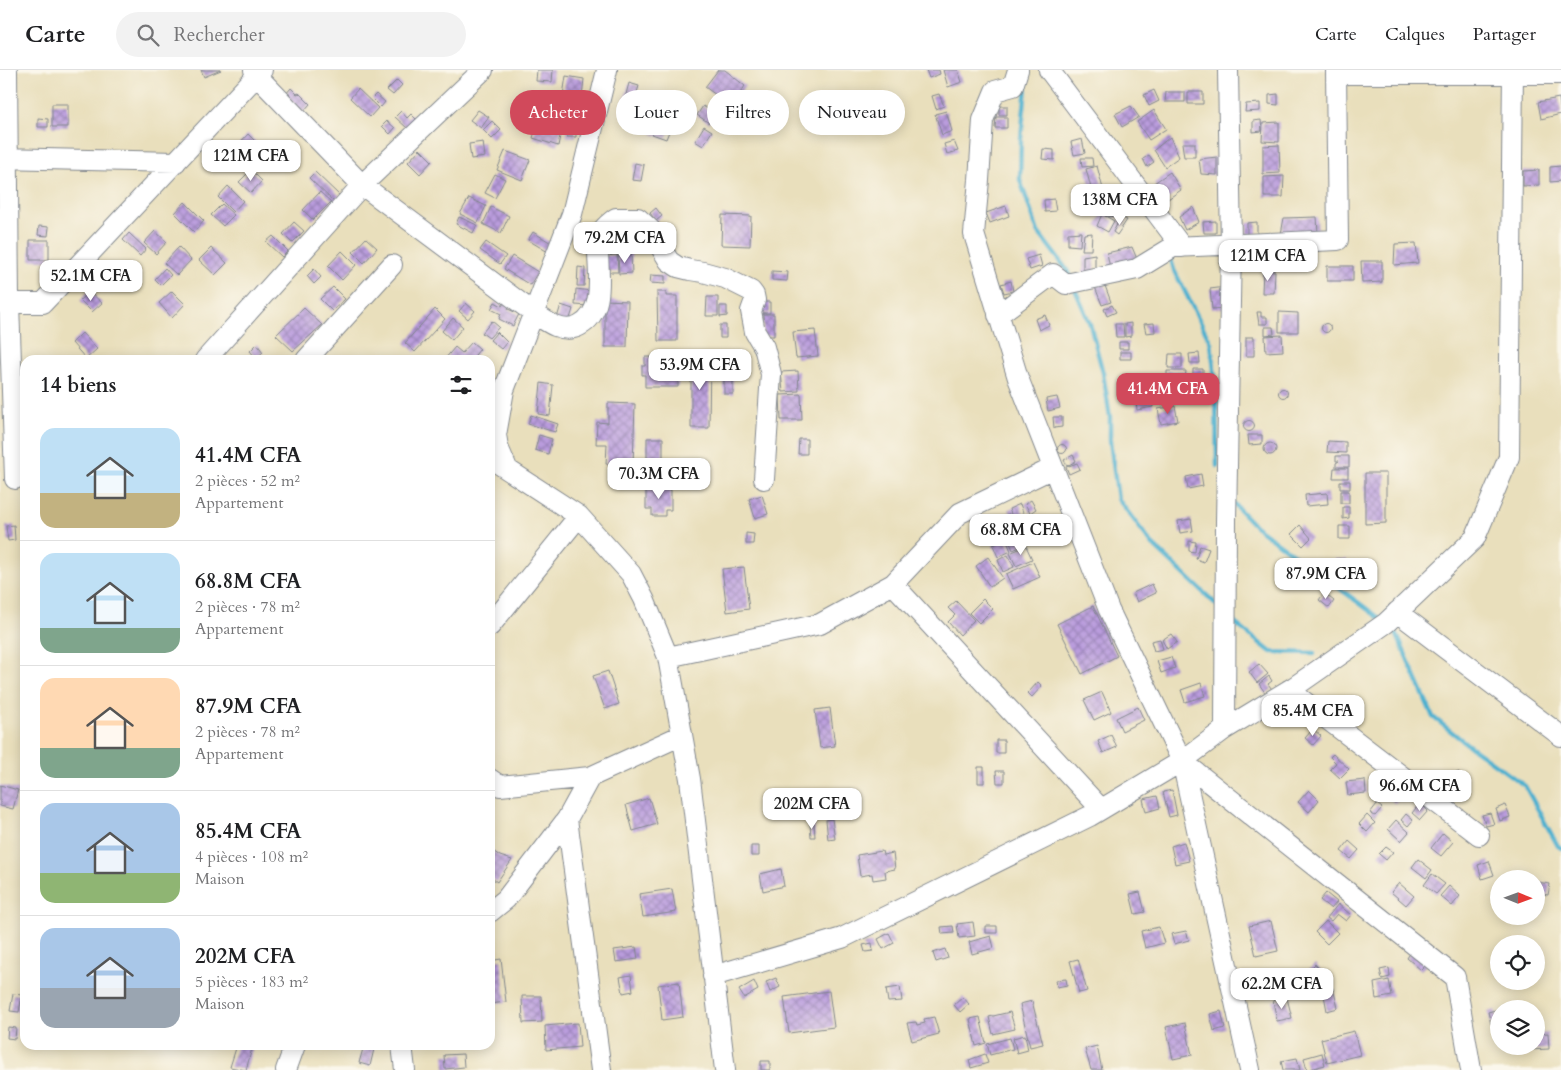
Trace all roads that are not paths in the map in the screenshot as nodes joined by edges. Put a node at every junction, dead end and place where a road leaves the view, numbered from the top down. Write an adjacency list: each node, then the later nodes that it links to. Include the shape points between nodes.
1 (7, 70): 11 (street)
2 (483, 70): 13 (street)
3 (607, 70): 18 (street, via 572,214)
4 (1018, 70): 19 (street, via 1013,86 994,91 983,120 974,234)
5 (1049, 70): 15 (street)
6 (1228, 70): 14 (street)
7 (258, 72): 12 (street); 13 (street)
8 (1336, 72): 9 (street); 14 (street, via 1338,240)
9 (1512, 72): 10 (street); 31 (street, via 1509,457 1475,538)
10 (1561, 74)
11 (4, 158): 12 (street); 17 (street)
12 (176, 162): 17 (street, via 42,303)
13 (362, 185): 18 (street); 20 (street)
14 (1231, 246): 15 (street); 35 (street)
15 (1182, 247): 19 (street, via 1173,247 1137,269 1066,284 1054,274)
16 (392, 265): 21 (street)
17 (5, 303): 27 (street)
18 (534, 314): 22 (street); 28 (street, via 562,330 572,330 583,324 598,298 598,239 614,219 626,217 638,218 650,229 669,261 678,267 725,278 751,291 755,300 752,310 755,332 764,347 771,374)
19 (998, 315): 26 (street)
20 (209, 355)
21 (311, 355)
22 (504, 390): 23 (street); 25 (street, via 496,435)
23 (495, 402)
24 (495, 461): 25 (street)
25 (507, 468): 29 (street)
26 (1053, 468): 30 (street, via 960,512); 38 (street, via 1109,610)
27 (13, 478)
28 (764, 479)
29 (579, 516): 32 (street); 33 (street, via 632,574)
30 (893, 584): 33 (street, via 820,624); 41 (street)
31 (1397, 612): 34 (street); 37 (street)
32 (495, 620)
33 (668, 657): 36 (street)
34 (1289, 690): 35 (street); 43 (street)
35 (1224, 729): 38 (street)
36 (682, 735): 39 (street); 45 (street)
37 (1561, 736)
38 (1182, 761): 41 (street); 52 (street); 53 (street, via 1455,977)
39 (590, 778): 40 (street, via 500,786); 42 (street)
40 (495, 782)
41 (1101, 809): 45 (street, via 842,938)
42 (567, 819): 44 (street, via 506,899); 50 (street)
43 (1479, 835)
44 (495, 908)
45 (714, 976): 51 (street)
46 (293, 1050): 48 (street)
47 (403, 1050): 49 (street)
48 (286, 1070)
49 (405, 1070)
50 (601, 1070)
51 (725, 1070)
52 (1250, 1070)
53 (1471, 1070)

